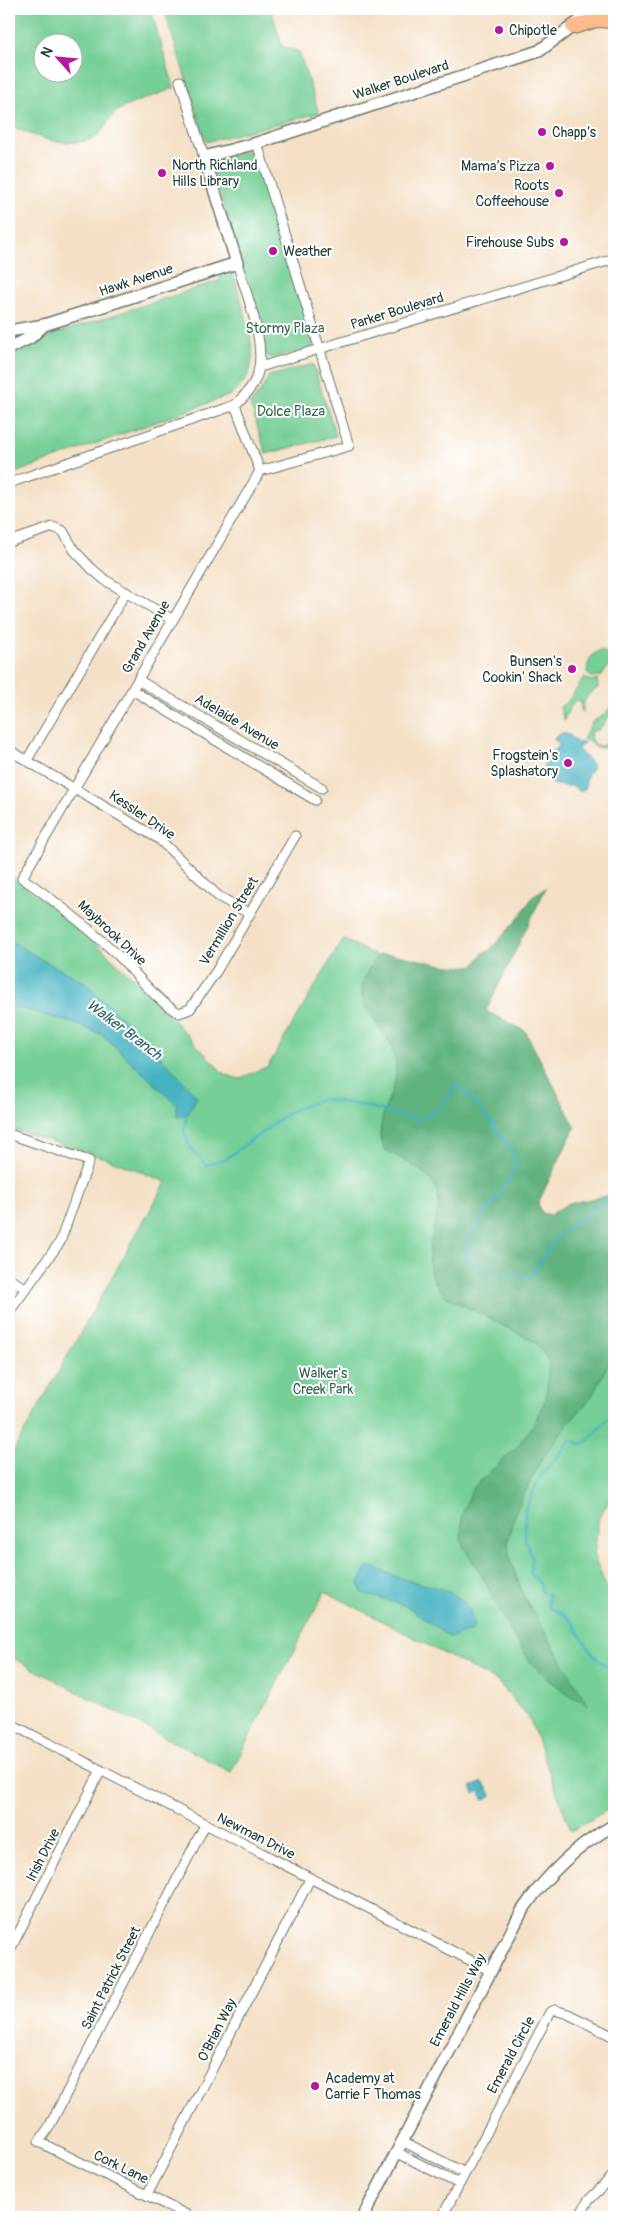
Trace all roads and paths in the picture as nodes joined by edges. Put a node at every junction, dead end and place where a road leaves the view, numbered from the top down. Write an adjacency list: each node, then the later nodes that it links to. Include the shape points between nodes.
1 (596, 9): 3 (street, Walker Boulevard)
2 (614, 21): 3 (main road, via 597,20)
3 (573, 26): 5 (street, Walker Boulevard, via 539,51)
4 (180, 82): 6 (street)
5 (257, 143): 6 (street, Walker Boulevard); 12 (street)
6 (204, 157): 8 (street)
7 (614, 259): 12 (street, Parker Boulevard)
8 (236, 263): 9 (street, Hawk Avenue); 13 (street, via 257,331)
9 (44, 325): 10 (street, Hawk Avenue); 11 (street, Hawk Avenue, via 30,338)
10 (9, 331)
11 (9, 348)
12 (319, 349): 13 (street, Parker Boulevard); 15 (street, via 350,446)
13 (260, 367): 14 (street, via 249,391)
14 (235, 406): 15 (street); 16 (street)
15 (260, 471): 19 (street, Grand Avenue)
16 (9, 484)
17 (9, 542): 18 (street, via 58,528 91,568)
18 (126, 592): 19 (street); 23 (street)
19 (173, 620): 20 (street, Grand Avenue)
20 (138, 680): 21 (street, Grand Avenue); 25 (street, Adelaide Avenue)
21 (132, 690): 24 (street, Grand Avenue); 26 (street, Adelaide Avenue)
22 (9, 750): 23 (street, Kessler Drive)
23 (27, 760): 24 (street, Kessler Drive)
24 (75, 788): 28 (street, Grand Avenue); 29 (street, Kessler Drive, via 159,839 218,896)
25 (322, 788)
26 (315, 800)
27 (294, 836): 29 (street, Vermillion Street)
28 (22, 878): 30 (street, Maybrook Drive, via 64,907 165,1004)
29 (250, 914): 30 (street, Vermillion Street, via 190,1009)
30 (179, 1013)
31 (9, 1134): 33 (street, via 89,1161 60,1242)
32 (9, 1279): 33 (street)
33 (27, 1288): 34 (street)
34 (9, 1312)
35 (9, 1723): 36 (street, Newman Drive)
36 (101, 1770): 37 (street, Newman Drive); 40 (street, Irish Drive)
37 (205, 1825): 39 (street, Newman Drive); 44 (street, Saint Patrick Street)
38 (614, 1825): 41 (street, Emerald Hills Way, via 573,1854 537,1888)
39 (310, 1879): 41 (street, Newman Drive); 49 (street, O'Brian Way)
40 (9, 1952)
41 (491, 1971): 43 (street, Emerald Hills Way)
42 (614, 2037): 46 (street, Emerald Circle, via 568,2014 555,2010 550,2012)
43 (402, 2141): 45 (street, Emerald Hills Way); 46 (street)
44 (39, 2142): 49 (street, Cork Lane)
45 (396, 2152): 48 (street); 51 (street, Emerald Hills Way)
46 (464, 2173): 48 (street, Emerald Circle)
47 (614, 2175): 53 (street, via 588,2201)
48 (459, 2184): 52 (street, Emerald Circle)
49 (147, 2194): 50 (street, Cork Lane)
50 (191, 2217)
51 (363, 2217)
52 (442, 2217)
53 (579, 2217)

